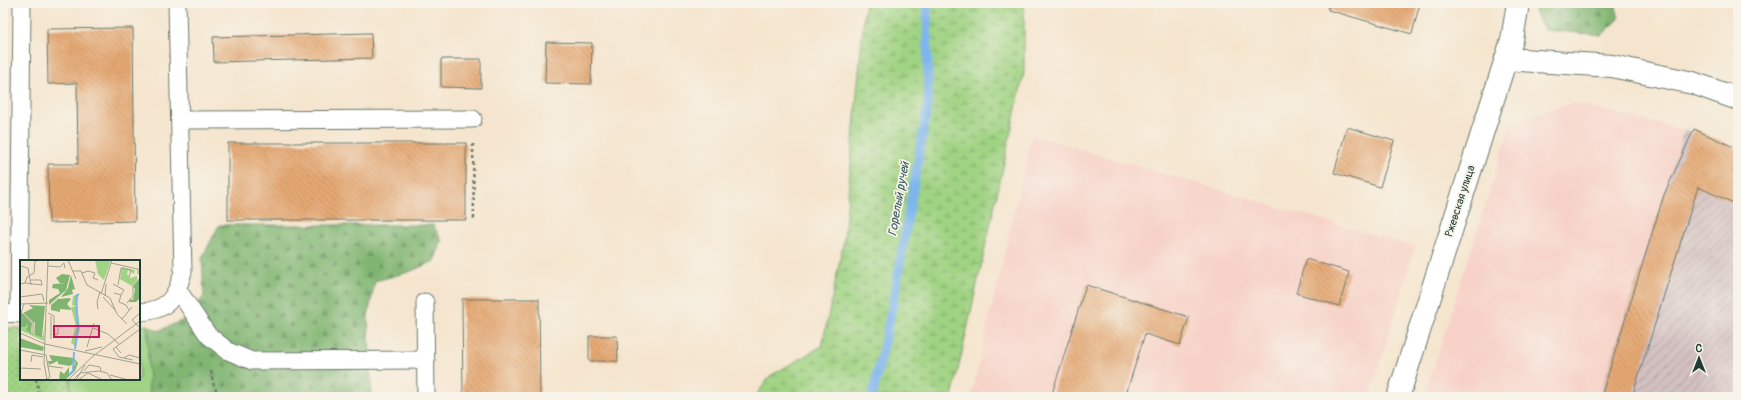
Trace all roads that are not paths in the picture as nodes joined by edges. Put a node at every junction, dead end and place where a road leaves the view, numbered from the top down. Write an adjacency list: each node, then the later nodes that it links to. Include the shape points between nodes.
1 (22, 3): 11 (lane)
2 (177, 3): 7 (lane)
3 (1518, 3): 4 (street, Ржевская улица)
4 (1506, 59): 5 (street, via 1612,66 1693,83); 14 (street, Ржевская улица)
5 (1738, 99)
6 (473, 119): 7 (lane)
7 (180, 120): 8 (lane, via 183,272)
8 (178, 290): 10 (lane, via 165,306); 12 (lane, via 208,335 228,351 252,360)
9 (425, 302): 12 (lane)
10 (140, 312)
11 (14, 314)
12 (426, 360): 13 (lane)
13 (426, 397)
14 (1398, 397)

